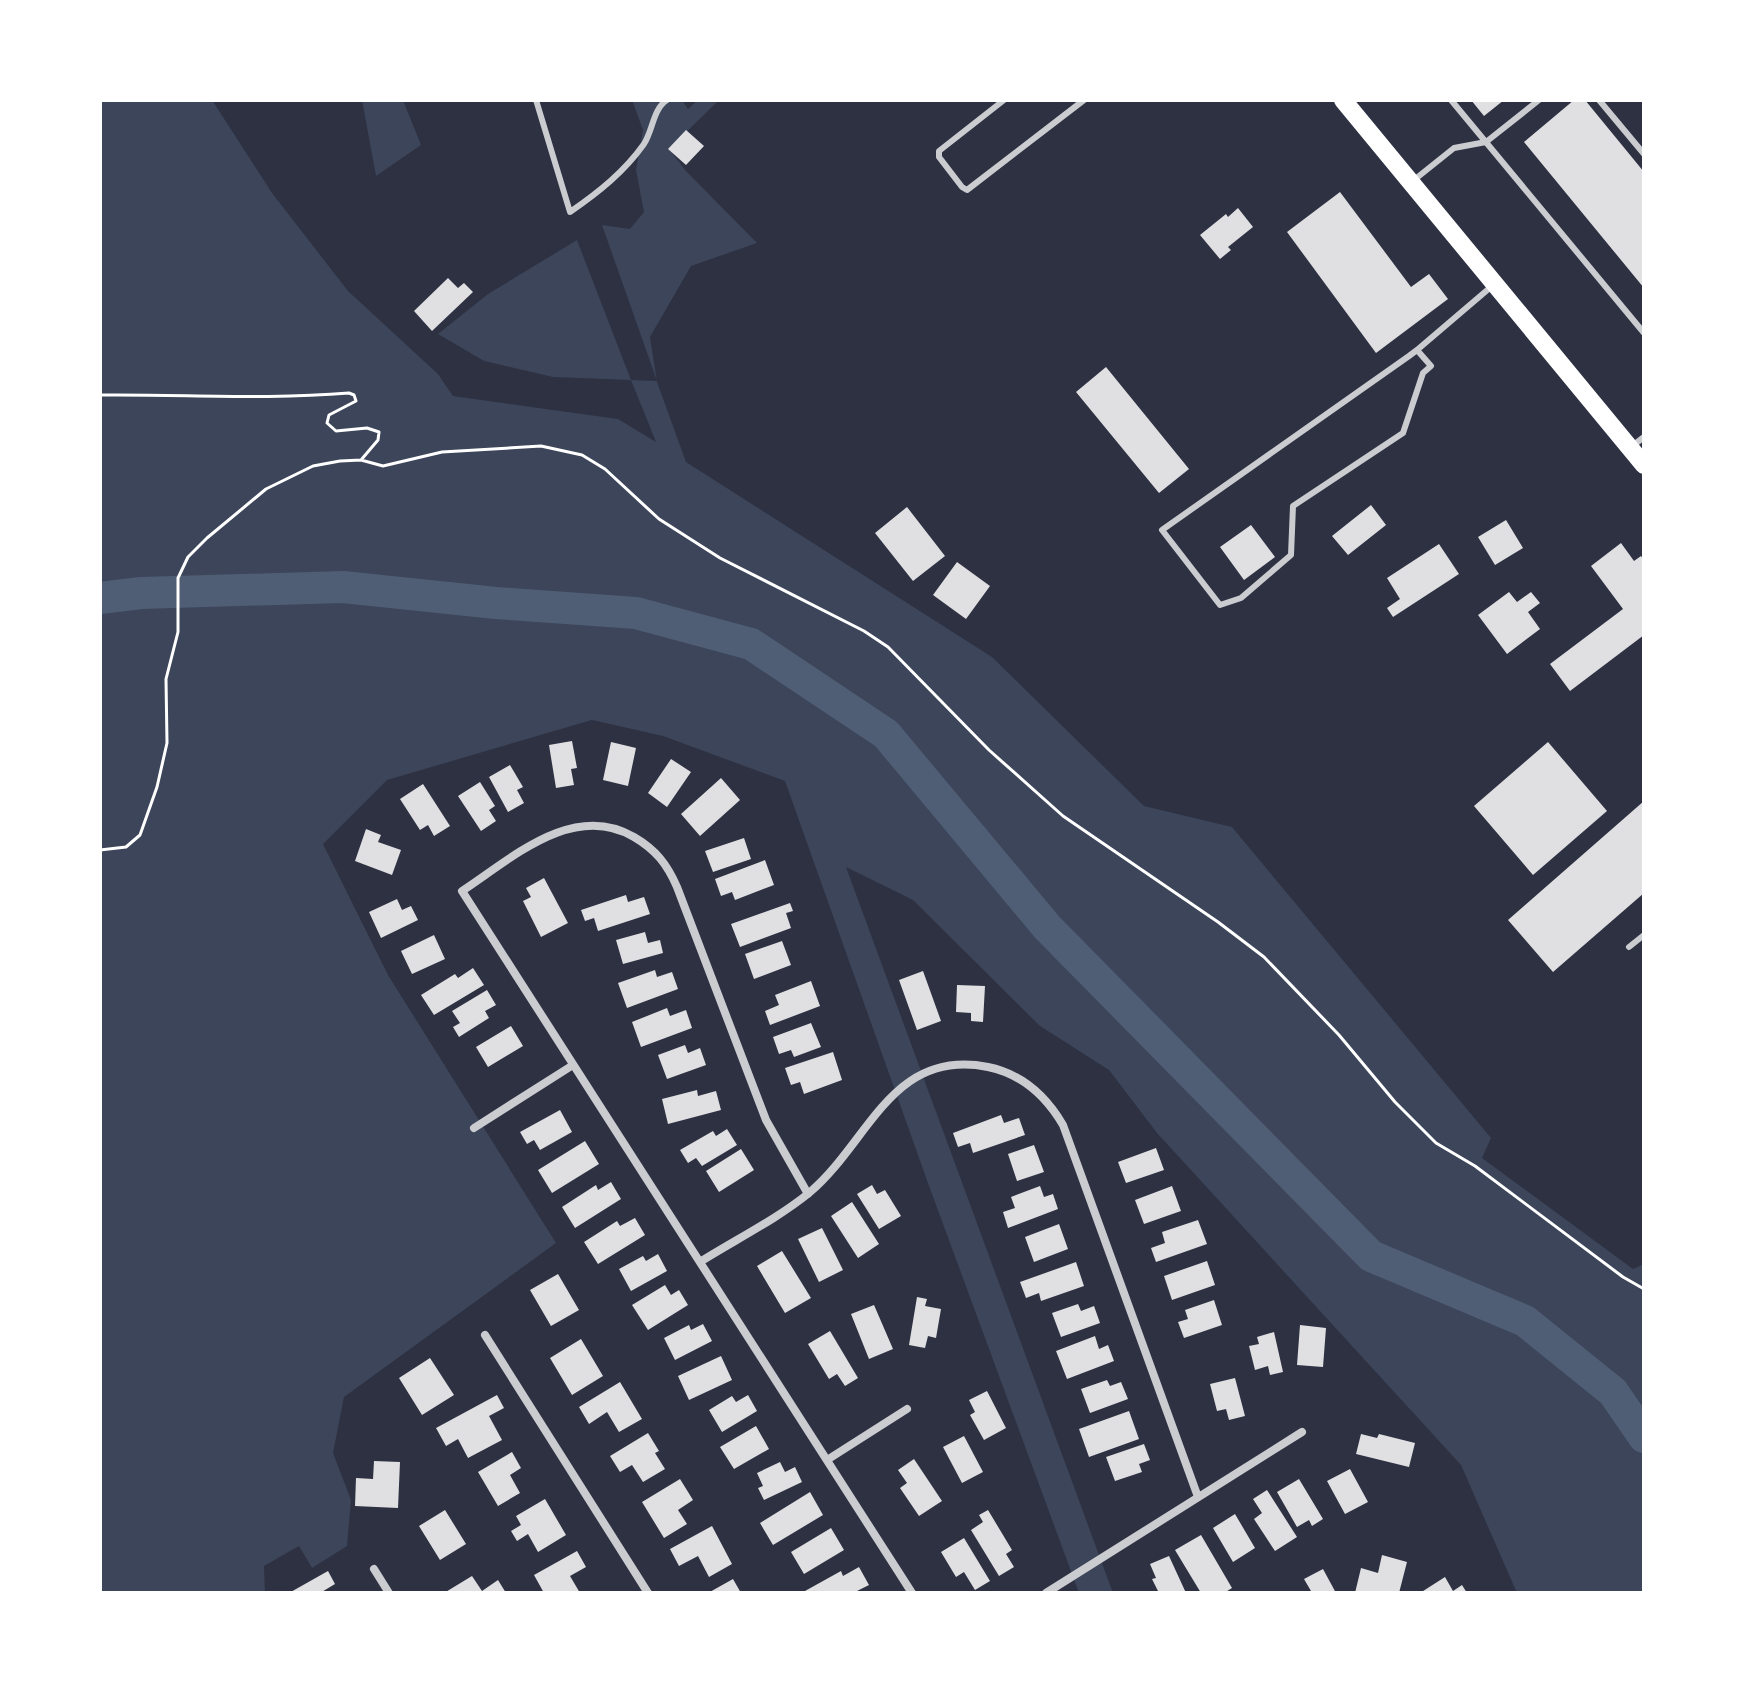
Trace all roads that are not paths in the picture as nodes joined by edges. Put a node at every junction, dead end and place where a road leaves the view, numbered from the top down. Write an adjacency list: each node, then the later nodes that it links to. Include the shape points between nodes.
1 (536, 100): 2 (lane, via 570,212 625,167)
2 (667, 100)
3 (1004, 100): 4 (lane, via 939,151 967,190)
4 (1084, 100)
5 (1343, 100): 11 (main road)
6 (1451, 100): 9 (lane)
7 (1539, 100): 9 (lane)
8 (1599, 100): 10 (lane)
9 (1486, 142): 11 (lane, via 1454,148); 13 (lane)
10 (1644, 154)
11 (1411, 182): 12 (main road)
12 (1495, 284): 14 (lane); 15 (main road)
13 (1644, 333)
14 (1417, 350): 14 (lane, via 1162,530 1220,605 1241,598 1291,555 1293,506 1403,433 1423,373 1431,366)
15 (1637, 442): 16 (main road)
16 (1644, 465)
17 (1644, 935): 18 (lane)
18 (1629, 947)
19 (573, 1065): 20 (street); 21 (street, via 462,891 543,839 574,827 600,825 651,847 662,859 766,1120); 22 (street)
20 (474, 1128)
21 (808, 1194): 22 (street); 27 (street, via 893,1093 920,1074 975,1065 1002,1070 1036,1090 1063,1125)
22 (700, 1262): 26 (street)
23 (485, 1335): 30 (street)
24 (907, 1409): 26 (street)
25 (1302, 1432): 27 (street)
26 (827, 1460): 31 (street)
27 (1198, 1497): 32 (street)
28 (374, 1569): 29 (street)
29 (389, 1593)
30 (648, 1593)
31 (912, 1593)
32 (1046, 1593)

